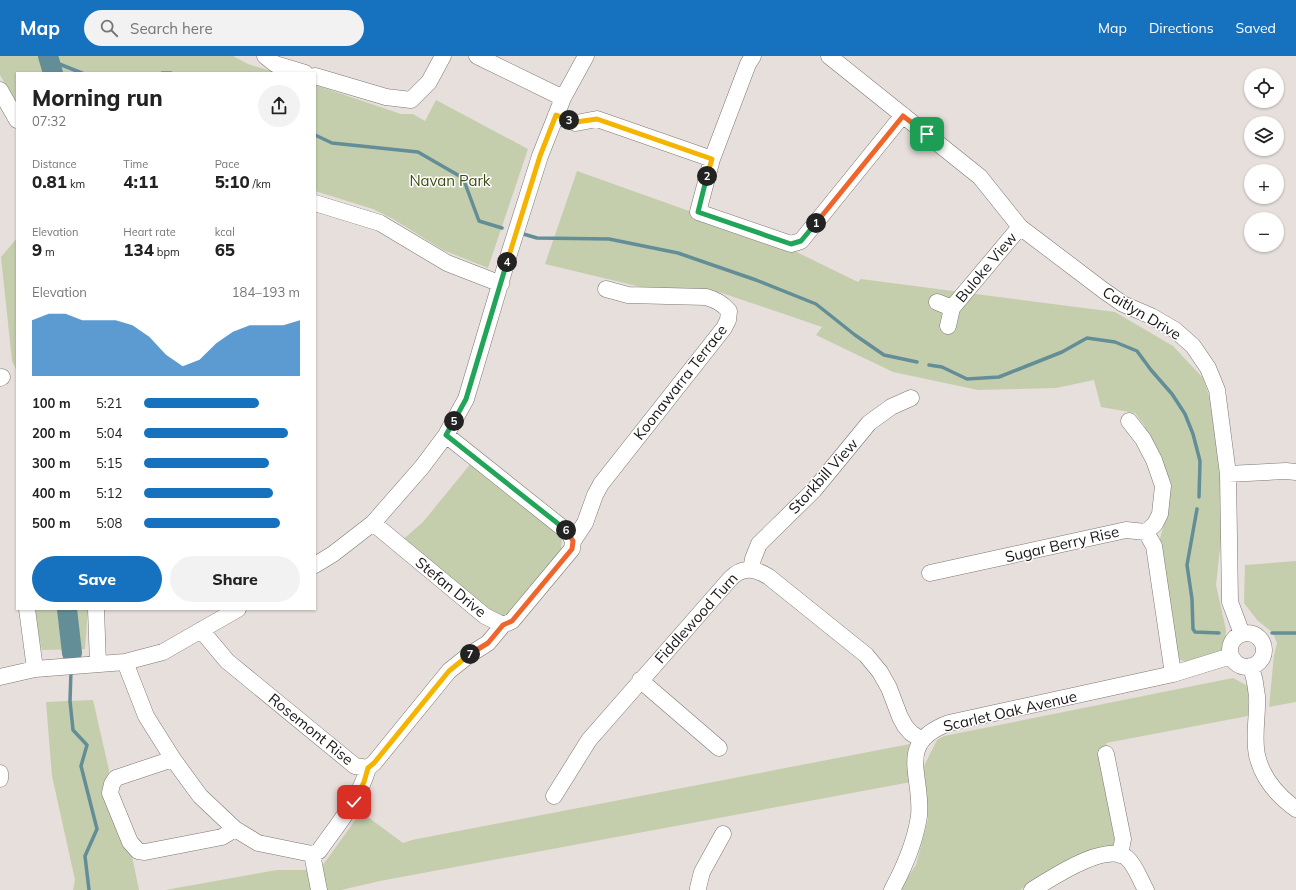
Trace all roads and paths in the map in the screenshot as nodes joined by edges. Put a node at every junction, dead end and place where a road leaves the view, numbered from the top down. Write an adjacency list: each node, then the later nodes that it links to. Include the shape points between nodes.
1 (265, 56): 7 (street, via 275,64)
2 (443, 56): 8 (street, via 429,82 411,100 386,97)
3 (477, 56): 10 (street)
4 (586, 56): 10 (street)
5 (753, 56): 14 (street)
6 (829, 56): 12 (street, Caitlyn Drive)
7 (302, 72)
8 (316, 76)
9 (0, 91): 13 (street)
10 (564, 98): 11 (street)
11 (556, 115): 14 (street, via 576,122 597,119); 17 (street, via 540,156)
12 (903, 116): 14 (street, via 801,241 791,244 698,212); 16 (street, Caitlyn Drive, via 980,177)
13 (16, 118)
14 (712, 159)
15 (316, 203): 17 (street, via 380,223 447,263)
16 (1020, 227): 19 (street, Buloke View, via 944,305); 24 (street, Caitlyn Drive, via 1123,304 1175,330 1193,346 1208,368 1217,390)
17 (501, 284): 22 (street, via 466,399)
18 (606, 289): 27 (street, Koonawarra Terrace, via 628,295 706,297 723,304 729,311 728,320 600,484 585,523)
19 (948, 326)
20 (911, 398): 29 (street, Storkbill View, via 891,407 869,423 814,490 759,544)
21 (1129, 421): 26 (street, via 1143,439 1154,460 1163,486 1160,514 1155,524)
22 (446, 435): 25 (street, via 422,468); 27 (street, via 569,533)
23 (1296, 472): 24 (street)
24 (1228, 474): 36 (street, Caitlyn Drive, via 1230,602)
25 (373, 523): 28 (street, via 333,554); 34 (street, Stefan Drive, via 485,616)
26 (1146, 532): 30 (street, Sugar Berry Rise, via 1126,530); 42 (street, via 1154,546)
27 (573, 541): 34 (street, Stefan Drive, via 572,549 512,621)
28 (316, 563)
29 (751, 569): 44 (street, Fiddlewood Turn, via 735,573); 45 (street, Fiddlewood Turn, via 769,577 866,655 889,688 905,726)
30 (930, 573)
31 (27, 610): 41 (street)
32 (96, 610): 39 (street)
33 (236, 610): 35 (street)
34 (503, 625): 49 (street, Rosemont Rise, via 488,643 449,671)
35 (201, 630): 38 (street, via 163,652); 49 (street, Rosemont Rise, via 227,661 356,766)
36 (1242, 634): 37 (street, via 1231,644); 40 (street, via 1255,635 1263,643 1264,649 1260,660)
37 (1231, 656): 40 (street, via 1241,666); 42 (street, Scarlet Oak Avenue)
38 (125, 662): 39 (street); 48 (street, via 146,716)
39 (98, 664): 41 (street)
40 (1251, 666): 53 (street, via 1257,696 1257,756 1264,776 1282,799)
41 (35, 669): 43 (street)
42 (1173, 674): 45 (street, Scarlet Oak Avenue, via 949,723 933,730)
43 (0, 677)
44 (640, 680): 46 (street); 52 (street, Fiddlewood Turn, via 589,740)
45 (922, 740): 60 (street, via 914,763 919,800 917,828 908,860)
46 (720, 748)
47 (1106, 754): 57 (street, via 1123,839)
48 (173, 759): 54 (street, via 200,796); 54 (street, via 116,778 112,784 110,793 130,842 138,851 145,852 222,837)
49 (368, 768): 56 (street, via 354,802 319,850)
50 (0, 773): 51 (street)
51 (0, 779)
52 (554, 796)
53 (1296, 809)
54 (235, 829): 56 (street, via 258,842)
55 (723, 834): 58 (street, via 702,872)
56 (312, 854): 59 (street)
57 (1120, 855): 61 (street, via 1109,853 1068,868); 62 (street, via 1131,863)
58 (701, 889)
59 (319, 890)
60 (892, 890)
61 (1032, 890)
62 (1146, 890)

